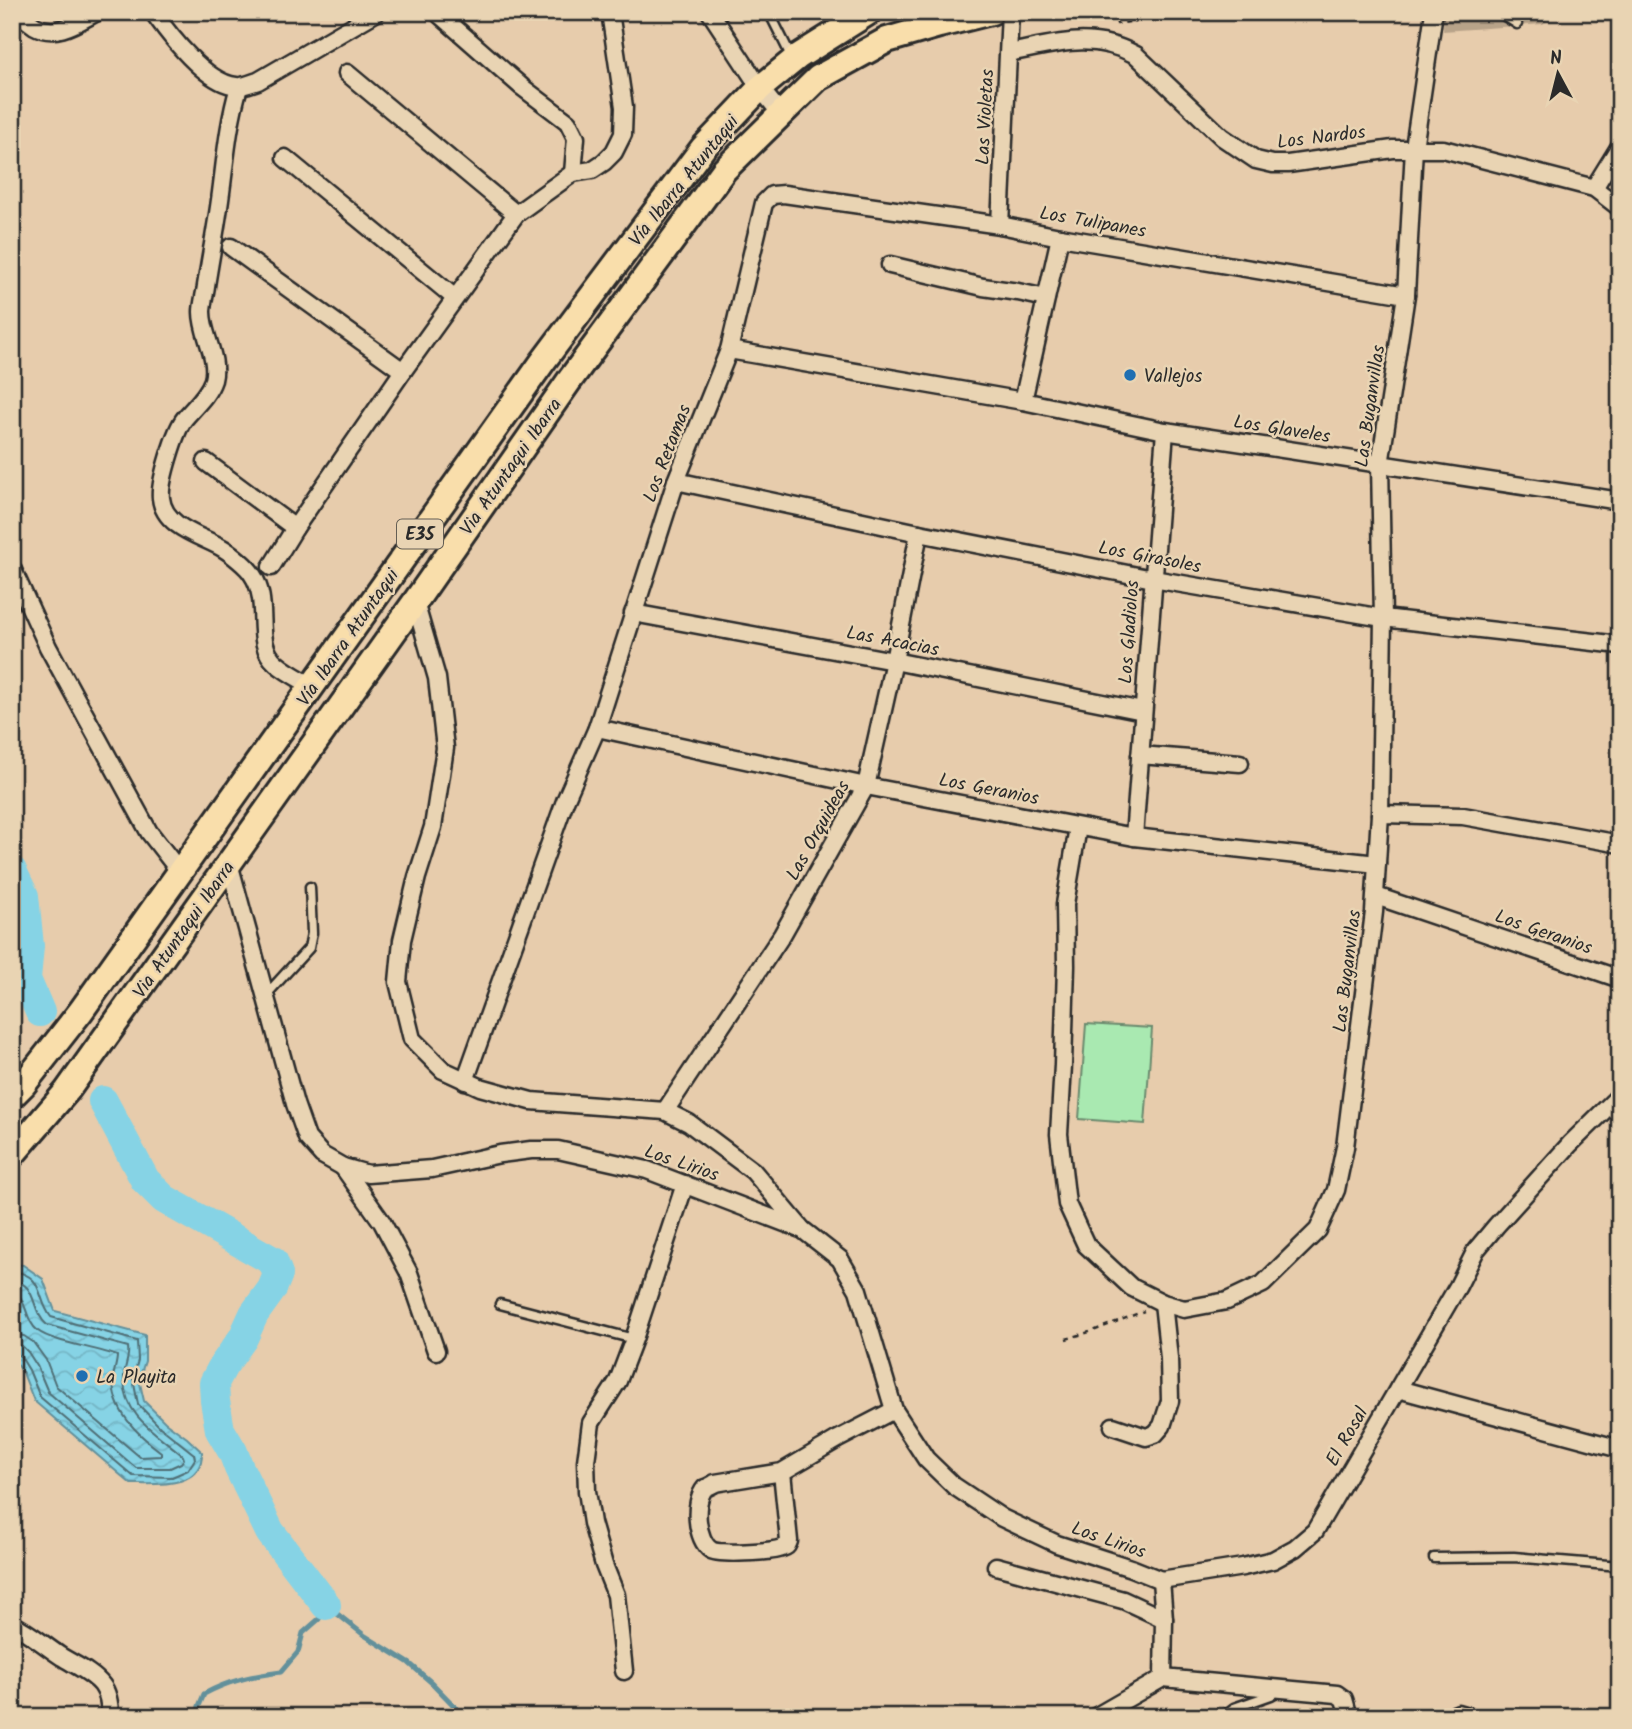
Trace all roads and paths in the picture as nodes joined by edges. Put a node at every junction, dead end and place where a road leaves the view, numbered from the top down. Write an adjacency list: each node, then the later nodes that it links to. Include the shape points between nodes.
1 (18, 12): 2 (street, via 50,32)
2 (97, 12)
3 (153, 12): 20 (street, via 205,72)
4 (377, 12): 20 (street, via 258,81)
5 (610, 12): 26 (street, via 624,107 623,134 604,162 592,170)
6 (710, 12): 21 (street)
7 (769, 12): 18 (lane)
8 (869, 12): 18 (highway, Vía Ibarra Atuntaqui / E35)
9 (991, 12): 22 (highway, Via Atuntaqui Ibarra / E35, via 887,40 818,78)
10 (1010, 12): 17 (street, Las Violetas)
11 (1142, 12): 12 (path, via 1115,17 1117,24)
12 (1192, 12)
13 (1434, 12): 24 (street, Las Buganvillas)
14 (440, 15): 26 (street, via 568,122 576,138)
15 (1503, 15): 16 (lane)
16 (1517, 24)
17 (1009, 53): 24 (street, Los Nardos, via 1077,40 1122,48 1136,55 1222,137 1264,162 1289,164); 31 (street, Las Violetas)
18 (793, 61): 21 (highway, Vía Ibarra Atuntaqui / E35)
19 (347, 73): 30 (street)
20 (239, 87): 56 (street, via 225,150 202,313 214,377 209,391 182,421 160,497 172,520 225,550 252,573 263,600 265,649 275,663)
21 (760, 88): 22 (street); 56 (highway, Vía Ibarra Atuntaqui / E35, via 704,148 544,360)
22 (781, 114): 51 (highway, Via Atuntaqui Ibarra / E35, via 724,170)
23 (1620, 146): 27 (street)
24 (1414, 148): 27 (street, Los Nardos, via 1443,149); 35 (street, Las Buganvillas)
25 (285, 158): 36 (street)
26 (573, 173): 30 (street)
27 (1594, 188): 29 (street)
28 (772, 195): 31 (street, Los Tulipanes); 38 (street, Los Retamas, via 764,203)
29 (1620, 208)
30 (516, 214): 36 (street)
31 (1000, 225): 32 (street, Los Tulipanes)
32 (1060, 237): 35 (street, Los Tulipanes); 37 (street)
33 (232, 247): 39 (street)
34 (890, 265): 37 (street)
35 (1406, 295): 43 (street, Las Buganvillas)
36 (455, 298): 39 (street)
37 (1046, 298): 40 (street)
38 (729, 350): 40 (street, Los Glaveles); 44 (street, Los Retamas)
39 (403, 371): 46 (street)
40 (1023, 401): 41 (street, Los Glaveles)
41 (1165, 431): 43 (street, Los Glaveles); 50 (street, Los Gladiolos)
42 (206, 462): 46 (street)
43 (1381, 465): 45 (street, Los Glaveles); 53 (street, Las Buganvillas)
44 (676, 481): 47 (street, Los Girasoles); 52 (street, Los Retamas)
45 (1620, 501)
46 (295, 528): 48 (street)
47 (919, 533): 50 (street, Los Girasoles); 55 (street, Las Orquideas)
48 (271, 567)
49 (12, 568): 68 (street, via 48,646 149,832)
50 (1153, 579): 53 (street, Los Girasoles); 57 (street, Los Gladiolos)
51 (415, 602): 66 (highway, Via Atuntaqui Ibarra / E35); 74 (street, via 437,678 445,748 433,827 401,940 398,982 412,1039 443,1069)
52 (633, 613): 55 (street, Las Acacias); 58 (street, Los Retamas)
53 (1383, 618): 54 (street, Los Girasoles); 62 (street, Las Buganvillas)
54 (1620, 645)
55 (894, 661): 57 (street, Las Acacias); 61 (street, Las Orquideas)
56 (312, 686): 68 (highway, Vía Ibarra Atuntaqui / E35)
57 (1143, 711): 59 (street, Los Gladiolos)
58 (597, 728): 61 (street, Los Geranios); 74 (street, Los Retamas, via 565,801)
59 (1140, 755): 60 (street); 64 (street, Los Gladiolos)
60 (1240, 763)
61 (866, 786): 63 (street, Los Geranios); 77 (street, Las Orquideas, via 782,935)
62 (1380, 814): 65 (street, via 1462,816); 67 (street, Las Buganvillas)
63 (1078, 827): 64 (street, Los Geranios); 82 (street, Las Buganvillas, via 1065,904 1059,1134 1067,1204 1086,1245 1131,1287)
64 (1134, 837): 67 (street, Los Geranios)
65 (1620, 844)
66 (229, 863): 72 (street, Los Lirios); 78 (highway, Via Atuntaqui Ibarra / E35, via 67,1091)
67 (1377, 864): 70 (street, Las Buganvillas)
68 (180, 872): 73 (highway, Vía Ibarra Atuntaqui / E35, via 81,1011)
69 (310, 887): 72 (lane, via 309,948)
70 (1376, 896): 71 (street, Los Geranios); 82 (street, Las Buganvillas, via 1345,1147 1336,1190 1318,1230 1263,1284 1227,1301 1184,1309)
71 (1620, 979)
72 (265, 996): 79 (street, Los Lirios, via 307,1138)
73 (23, 1071): 76 (highway, Vía Ibarra Atuntaqui / E35)
74 (465, 1081): 77 (street, via 531,1101)
75 (1620, 1095): 87 (street, El Rosal, via 1476,1250)
76 (12, 1097)
77 (665, 1111): 81 (street, via 689,1123 753,1171)
78 (12, 1155)
79 (343, 1167): 80 (street, Los Lirios, via 368,1174 432,1169 500,1154 558,1150 647,1170); 86 (street, via 383,1222 409,1273)
80 (685, 1184): 81 (street, Los Lirios); 84 (street)
81 (803, 1230): 88 (street, Los Lirios, via 840,1259 858,1290)
82 (1163, 1303): 85 (path); 89 (street, via 1171,1401 1162,1426 1146,1437)
83 (500, 1304): 84 (lane)
84 (634, 1339): 98 (street, via 618,1381 592,1423 586,1461 593,1522 616,1595)
85 (1066, 1339)
86 (436, 1351)
87 (1398, 1389): 90 (street); 95 (street, El Rosal, via 1315,1531 1295,1548 1273,1560)
88 (894, 1410): 91 (street); 95 (street, Los Lirios, via 926,1459 954,1486 1002,1518 1057,1544)
89 (1113, 1426)
90 (1620, 1449)
91 (782, 1472): 91 (street, via 705,1488 698,1517 706,1546 714,1552 787,1546)
92 (1434, 1558): 94 (lane)
93 (996, 1566): 96 (street, via 1122,1600)
94 (1620, 1566)
95 (1161, 1580): 96 (street)
96 (1164, 1619): 99 (street)
97 (12, 1624): 101 (street, via 102,1685)
98 (624, 1671)
99 (1163, 1678): 100 (street); 102 (street)
100 (1280, 1689): 103 (lane); 104 (street, via 1337,1694 1344,1699)
101 (110, 1717)
102 (1095, 1717)
103 (1222, 1717)
104 (1349, 1717)
105 (1445, 1717): 106 (lane, via 1458,1709)
106 (1486, 1717)

